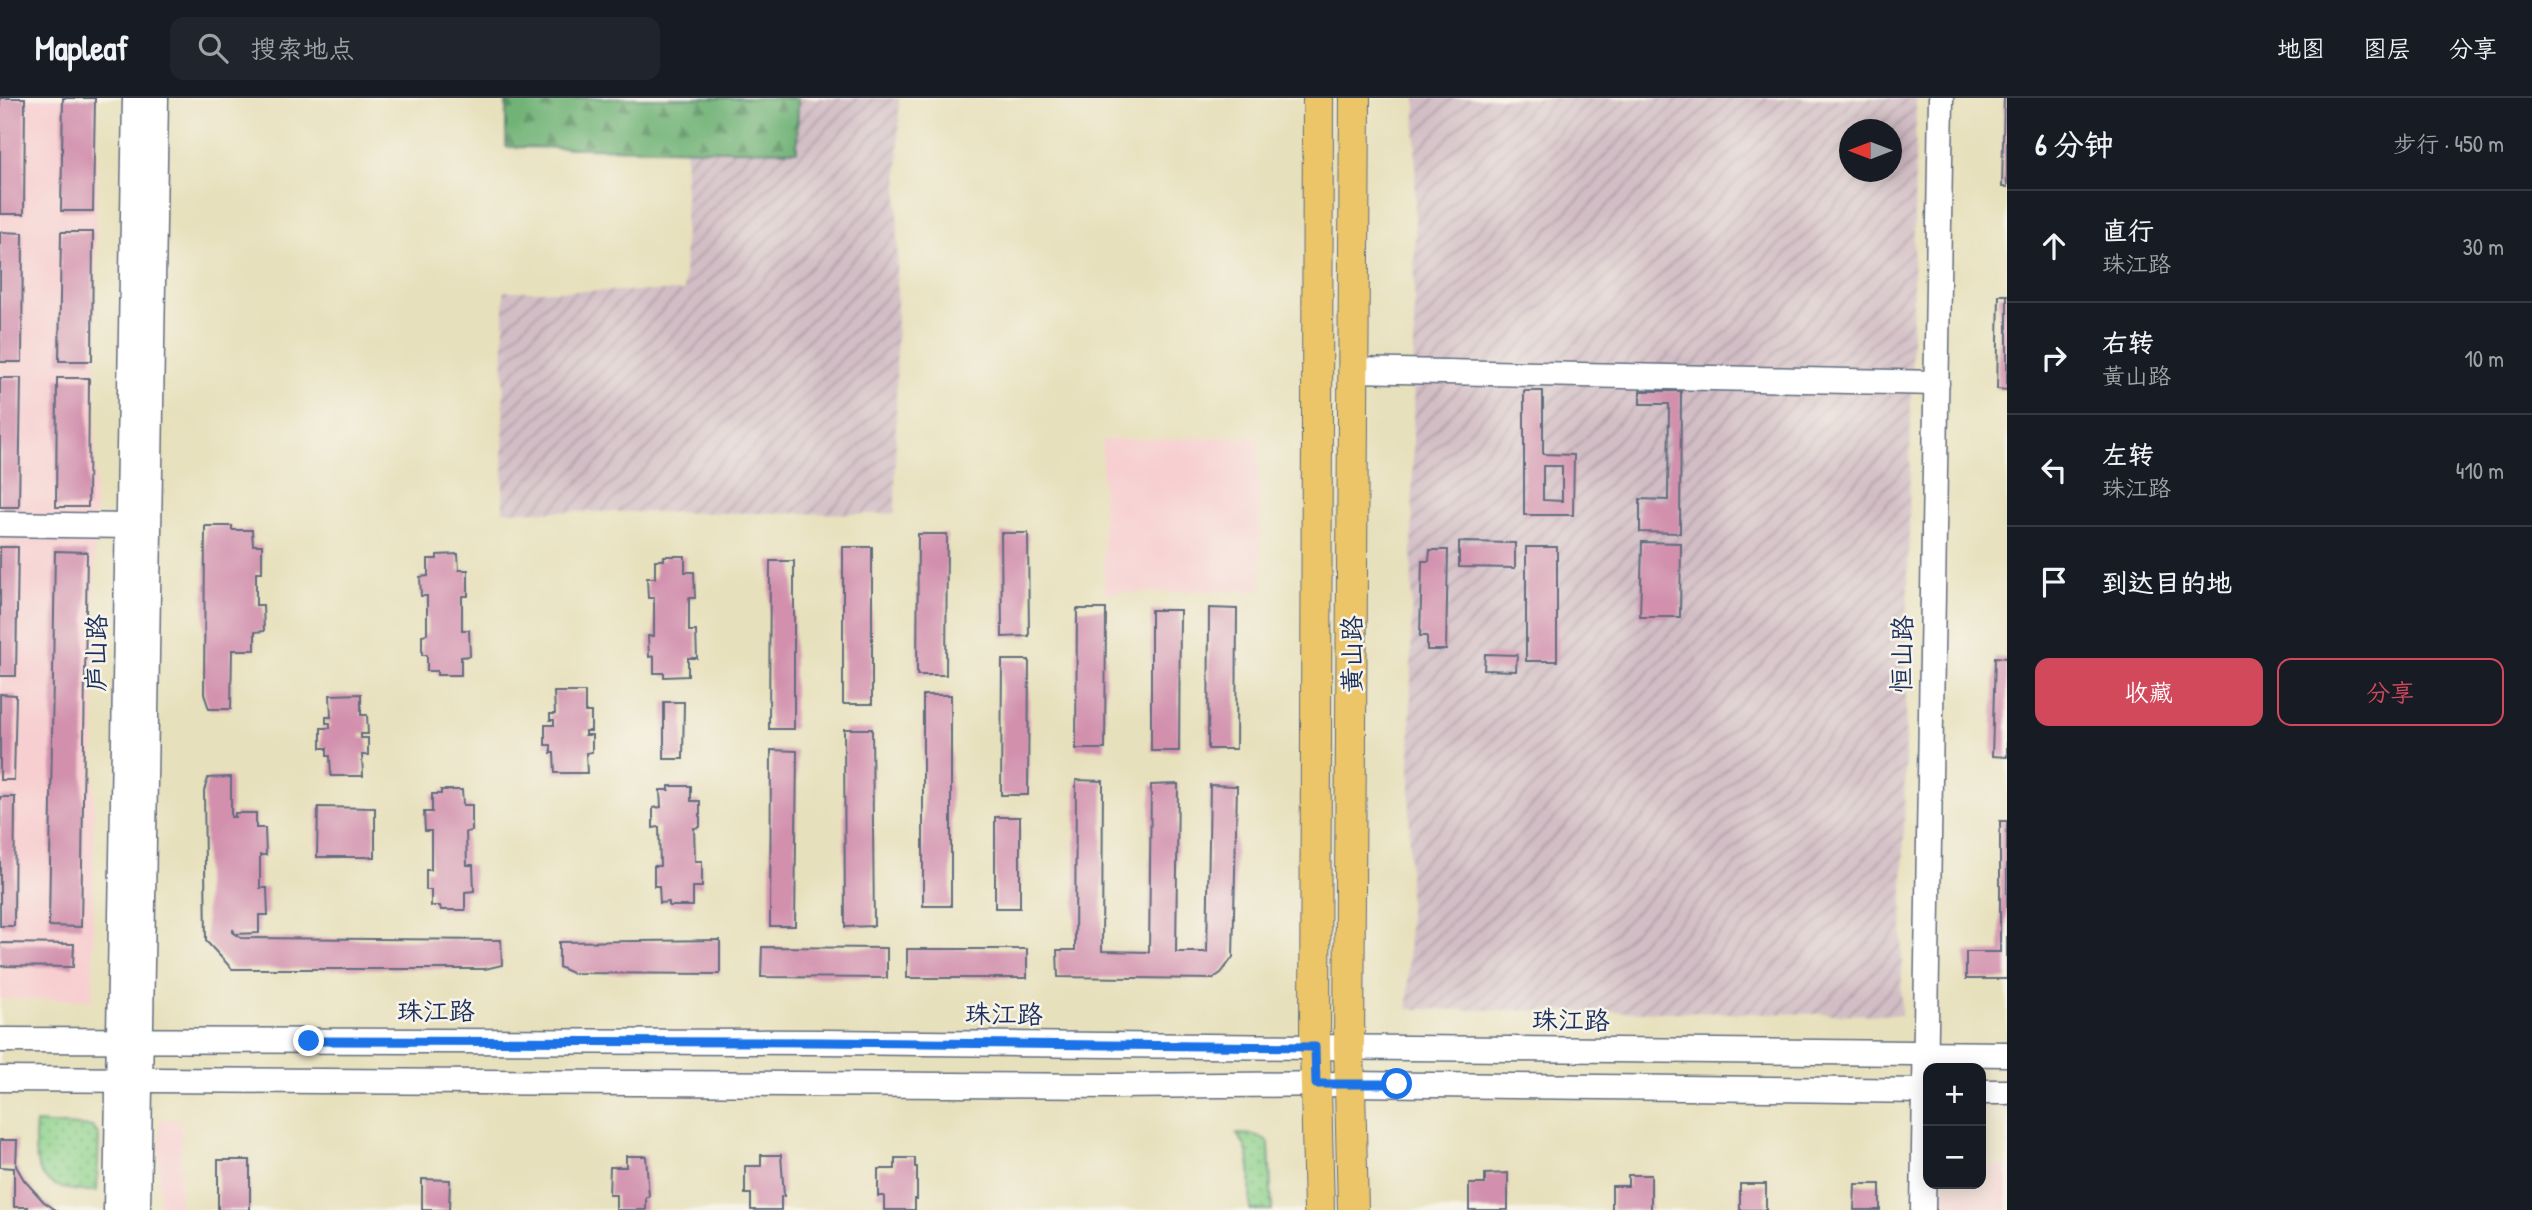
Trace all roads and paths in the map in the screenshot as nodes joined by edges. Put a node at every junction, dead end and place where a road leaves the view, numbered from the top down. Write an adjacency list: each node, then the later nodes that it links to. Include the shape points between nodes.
1 (135, 98): 10 (street, 庐山路)
2 (156, 98): 14 (street, 庐山路)
3 (1318, 98): 16 (main road, 黄山路)
4 (1355, 98): 7 (main road, 黄山路)
5 (1930, 98): 8 (street, 恒山路)
6 (1941, 98): 8 (street, 恒山路)
7 (1354, 370): 8 (street); 17 (main road, 黄山路)
8 (1931, 383): 18 (street, 恒山路)
9 (0, 524): 10 (street)
10 (128, 526): 14 (street, 庐山路)
11 (0, 1040): 14 (street, 珠江路)
12 (309, 1041): 13 (street, 珠江路); 14 (street, 珠江路); 22 (street)
13 (754, 1041): 15 (street, 珠江路); 23 (street)
14 (130, 1042): 21 (street, 庐山路)
15 (956, 1043): 16 (street, 珠江路); 24 (street)
16 (1315, 1047): 17 (street, 珠江路); 25 (main road, 黄山路)
17 (1349, 1047): 18 (street, 珠江路); 26 (main road, 黄山路)
18 (1920, 1054): 19 (street, 珠江路); 27 (street, 恒山路)
19 (2007, 1055)
20 (0, 1079): 21 (street)
21 (130, 1080): 22 (street); 30 (street, 庐山路); 31 (street, 庐山路)
22 (309, 1081): 23 (street)
23 (753, 1082): 24 (street)
24 (955, 1084): 25 (street)
25 (1316, 1084): 26 (street); 32 (main road, 黄山路)
26 (1350, 1084): 27 (street); 33 (main road, 黄山路)
27 (1922, 1091): 34 (street, 恒山路); 35 (street, 恒山路)
28 (1986, 1092): 29 (street)
29 (2007, 1092)
30 (116, 1210)
31 (138, 1210)
32 (1319, 1210)
33 (1353, 1210)
34 (1912, 1210)
35 (1923, 1210)

